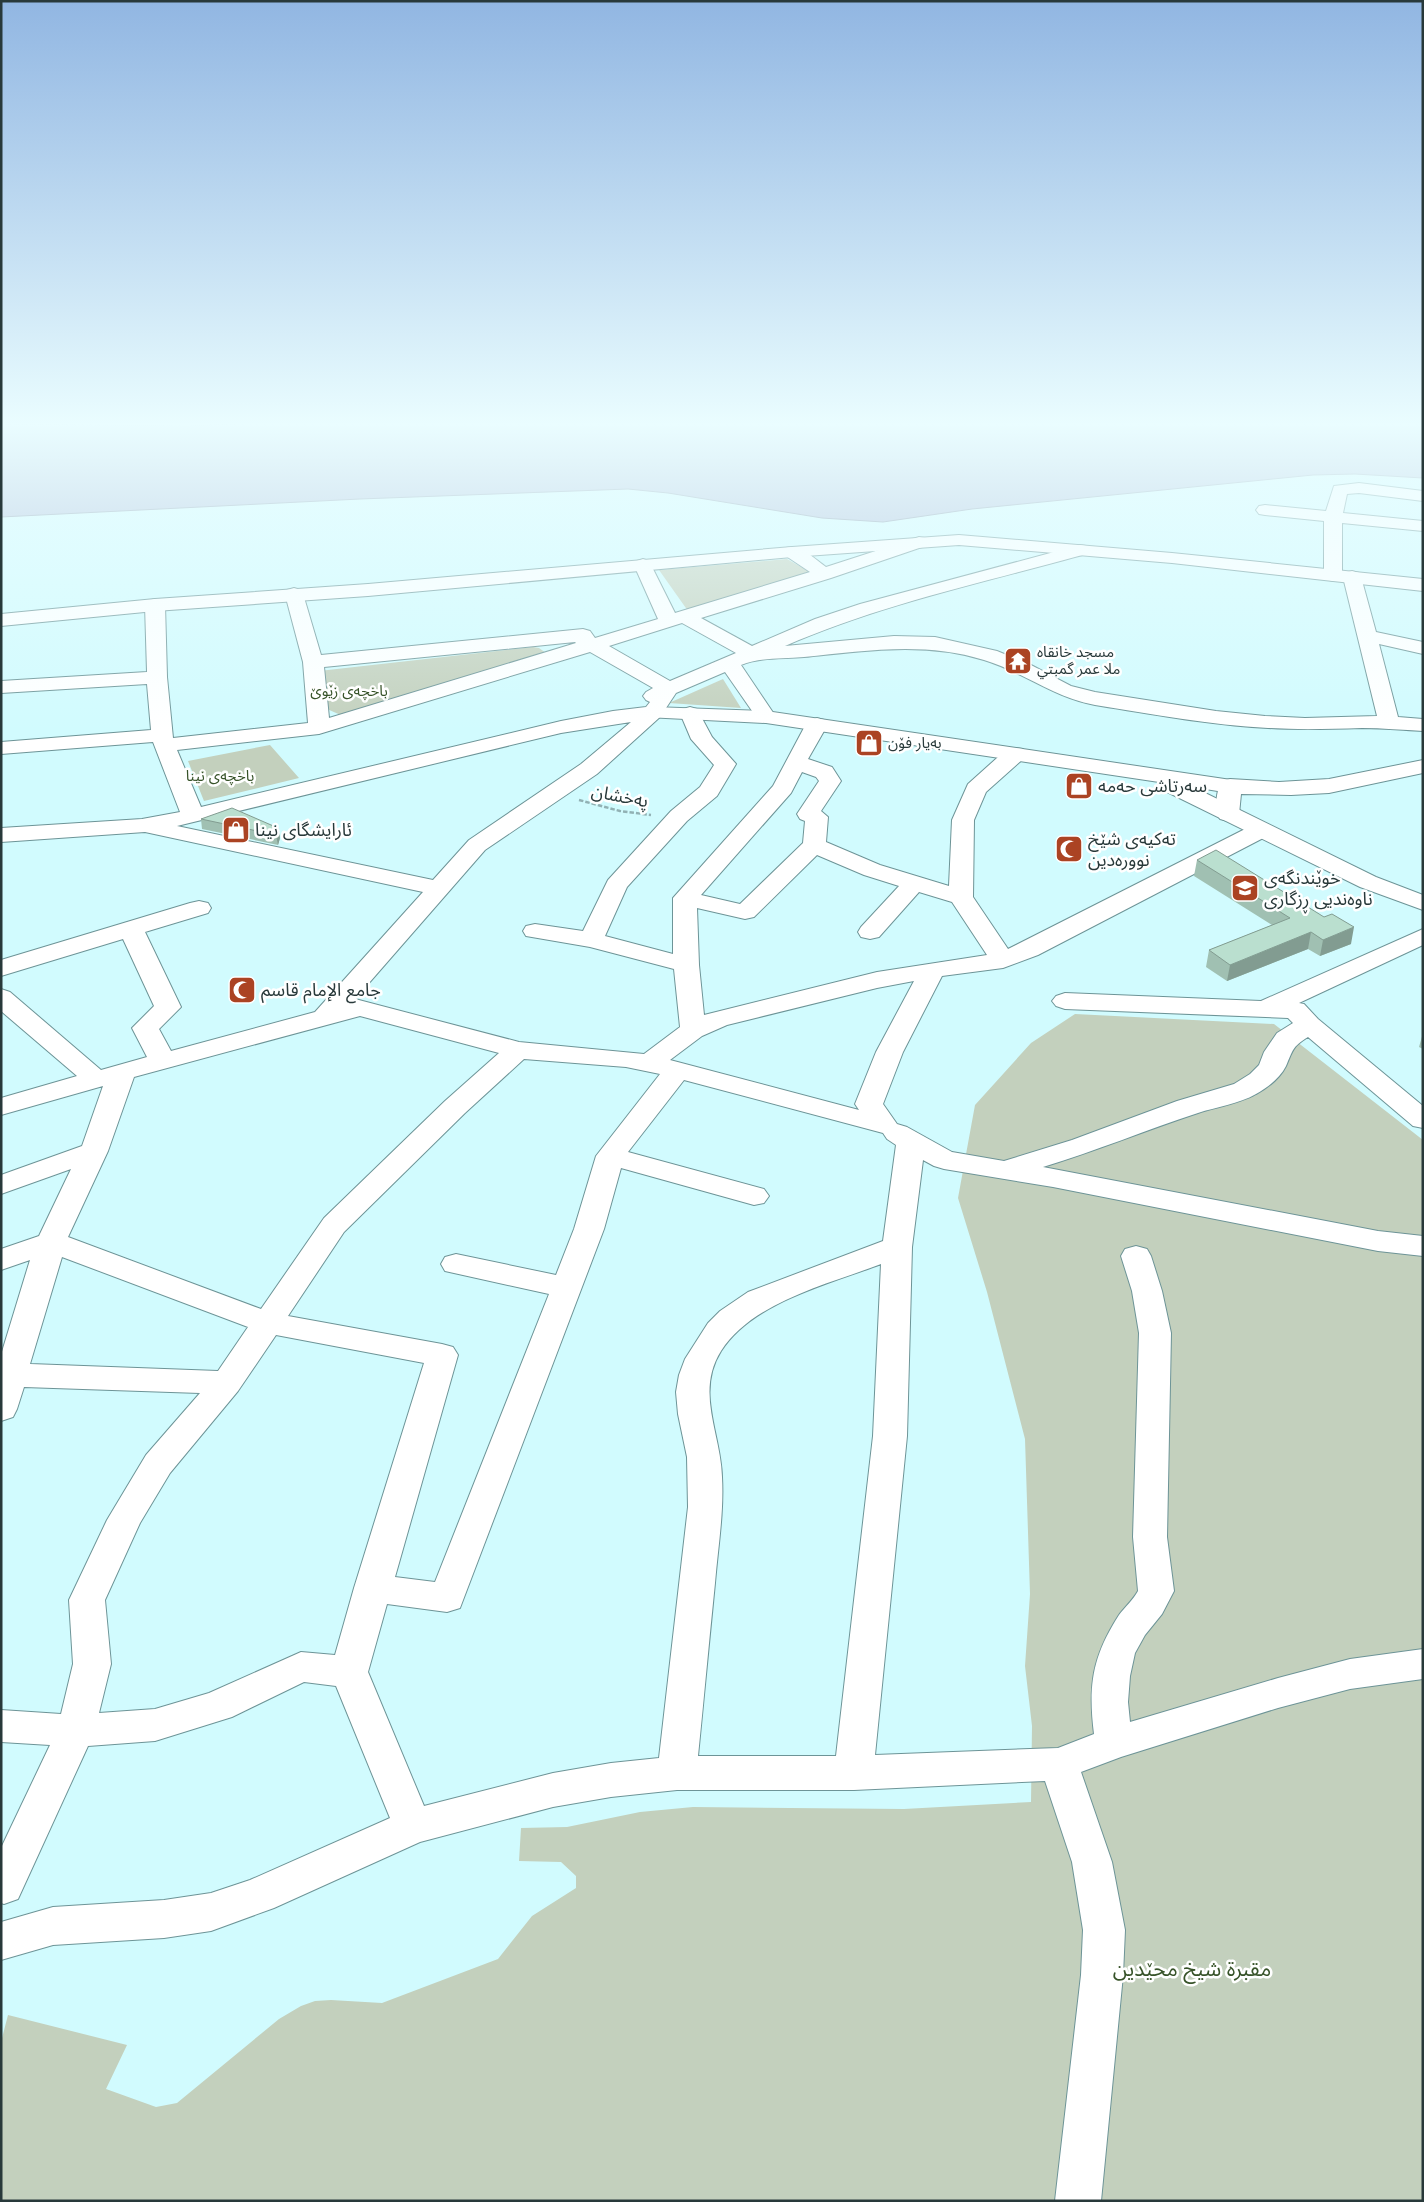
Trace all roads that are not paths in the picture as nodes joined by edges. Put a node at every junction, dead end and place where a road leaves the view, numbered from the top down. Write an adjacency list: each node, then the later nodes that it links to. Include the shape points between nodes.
1 (1334, 526): 9 (street)
2 (919, 542): 3 (street, via 960,540); 5 (street); 8 (street)
3 (1011, 544): 4 (street); 7 (street)
4 (1080, 550): 7 (street); 9 (street)
5 (792, 552): 6 (street); 8 (street)
6 (643, 564): 11 (street); 13 (street)
7 (1019, 567): 15 (street)
8 (824, 574): 13 (street)
9 (1342, 576): 10 (street); 16 (street)
10 (1423, 585)
11 (294, 594): 12 (street); 20 (street)
12 (155, 605): 14 (street); 22 (street)
13 (677, 619): 17 (street); 19 (street)
14 (1, 620)
15 (881, 625): 19 (street, via 790,652); 19 (street, via 822,624); 29 (street, via 1011,663 1064,690 1093,698 1265,722)
16 (1367, 636): 18 (street); 29 (street)
17 (585, 640): 20 (street); 24 (street); 32 (street)
18 (1423, 648)
19 (751, 653): 21 (street)
20 (314, 662): 32 (street)
21 (729, 663): 24 (street); 27 (street)
22 (157, 677): 23 (street); 33 (street)
23 (1, 688)
24 (669, 689): 25 (street); 28 (street)
25 (653, 713): 26 (street); 28 (street); 47 (street, via 589,769 477,845)
26 (690, 713): 27 (street); 56 (street, via 702,739 725,764 709,791 679,816 616,885)
27 (766, 716): 30 (street)
28 (596, 720): 41 (street)
29 (1389, 723): 31 (street)
30 (817, 724): 35 (street); 36 (street)
31 (1423, 725)
32 (319, 728): 33 (street)
33 (163, 740): 34 (street); 41 (street)
34 (1, 748)
35 (1015, 754): 38 (street); 48 (street, via 976,789 963,820)
36 (795, 762): 45 (street, via 824,772 830,780 808,814 817,817); 49 (street, via 783,788)
37 (1423, 766): 39 (street, via 1308,788)
38 (1148, 774): 39 (street); 40 (street)
39 (1230, 786): 40 (street)
40 (1228, 814): 43 (street)
41 (193, 816): 42 (street)
42 (142, 826): 44 (street); 47 (street)
43 (1262, 830): 50 (street, via 1368,882); 57 (street, via 1029,950)
44 (1, 835)
45 (814, 846): 46 (street, via 872,870); 49 (street, via 745,912)
46 (915, 882): 48 (street); 54 (street)
47 (439, 888): 63 (street)
48 (961, 897): 57 (street)
49 (685, 898): 58 (street)
50 (1423, 903)
51 (199, 908): 52 (street)
52 (131, 929): 59 (street); 67 (street, via 168,1007 145,1028)
53 (535, 931): 56 (street)
54 (870, 932)
55 (1423, 936): 64 (street)
56 (591, 940): 58 (street)
57 (1003, 960): 60 (street)
58 (686, 965): 65 (street)
59 (1, 968)
60 (933, 970): 65 (street, via 801,997 718,1019); 72 (street, via 875,1083 869,1104)
61 (1, 997): 69 (street)
62 (1065, 1001): 64 (street)
63 (341, 1009): 66 (street); 67 (street)
64 (1289, 1011): 71 (street); 76 (street, via 1286,1040 1272,1067 1244,1090)
65 (693, 1030): 68 (street)
66 (518, 1050): 68 (street, via 626,1059); 86 (street, via 334,1225)
67 (163, 1061): 69 (street)
68 (663, 1067): 72 (street); 75 (street)
69 (109, 1075): 70 (street); 74 (street)
70 (1, 1107)
71 (1423, 1120)
72 (882, 1125): 73 (street)
73 (910, 1141): 76 (street, via 944,1160); 81 (street)
74 (94, 1151): 77 (street); 79 (street)
75 (610, 1156): 78 (street); 85 (street, via 589,1229)
76 (1005, 1170): 80 (street, via 1378,1241)
77 (1, 1185)
78 (754, 1196)
79 (51, 1242): 83 (street); 86 (street); 87 (street)
80 (1423, 1246)
81 (897, 1248): 97 (street, via 740,1309 708,1345 697,1369 692,1409 706,1467 706,1507); 98 (street, via 890,1436)
82 (1136, 1256): 95 (street, via 1155,1333 1150,1537 1156,1591 1117,1653 1109,1702)
83 (1, 1260)
84 (456, 1264): 85 (street)
85 (566, 1288): 90 (street, via 447,1598)
86 (268, 1324): 88 (street); 90 (street, via 442,1355)
87 (13, 1375): 88 (street); 89 (street)
88 (227, 1383): 94 (street, via 158,1464 124,1520 87,1600 92,1664)
89 (1, 1409)
90 (372, 1588): 92 (street)
91 (1423, 1664): 95 (street, via 1350,1674)
92 (349, 1672): 94 (street, via 301,1666 219,1706 155,1725); 99 (street)
93 (1, 1726): 94 (street)
94 (76, 1731): 100 (street)
95 (1114, 1743): 96 (street)
96 (1059, 1764): 98 (street); 102 (street, via 1092,1862 1104,1930)
97 (677, 1773): 98 (street); 99 (street, via 553,1790)
98 (854, 1773)
99 (413, 1826): 101 (street, via 260,1895 211,1912 164,1919 53,1926)
100 (4, 1886)
101 (1, 1941)
102 (1078, 2201)

